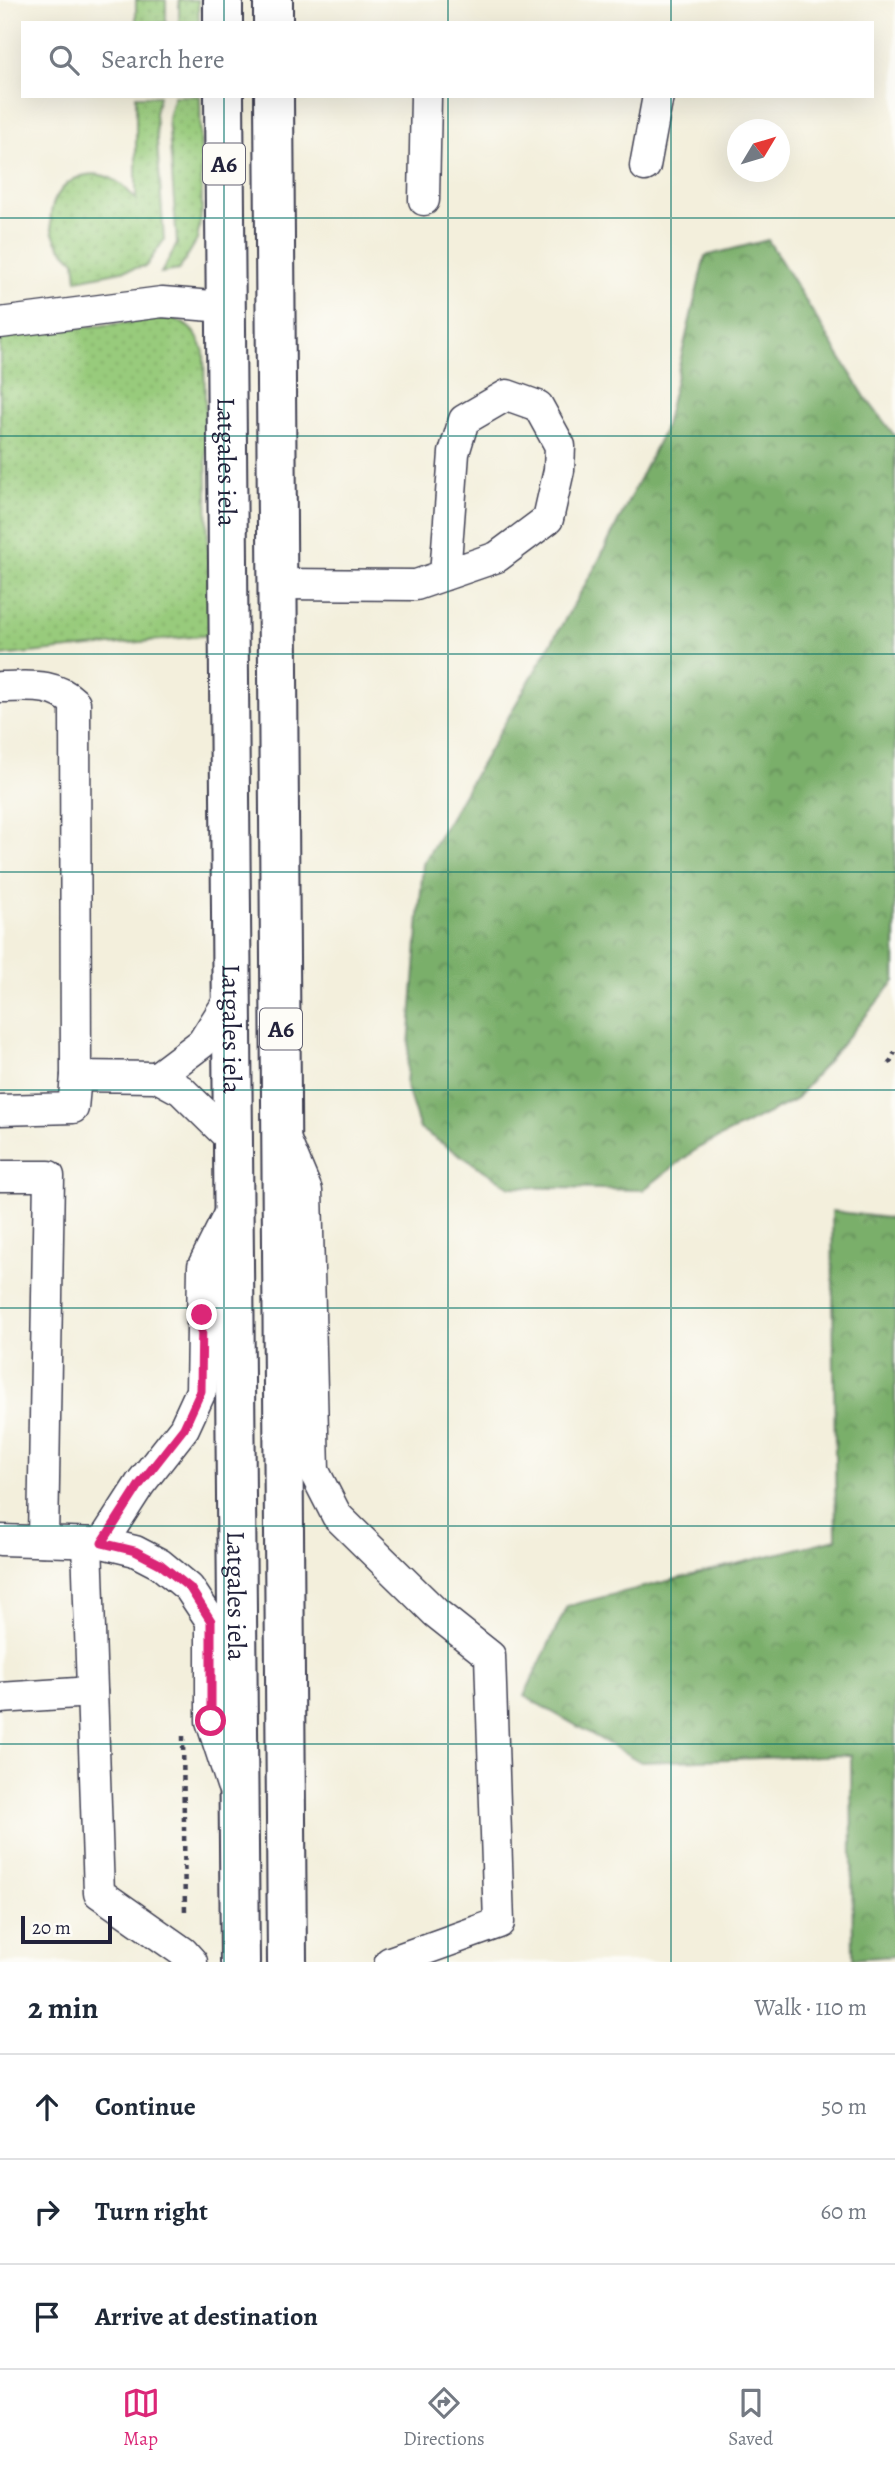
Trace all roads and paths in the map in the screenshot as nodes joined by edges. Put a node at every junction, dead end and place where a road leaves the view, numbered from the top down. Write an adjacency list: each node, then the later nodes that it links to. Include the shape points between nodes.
1 (223, 0): 3 (highway)
2 (273, 0): 4 (highway)
3 (223, 21)
4 (273, 21)
5 (224, 98): 11 (highway, Latgales iela / A6)
6 (274, 98): 14 (highway, Latgales iela / A6)
7 (426, 98): 10 (lane)
8 (658, 98): 9 (lane)
9 (645, 166)
10 (425, 200)
11 (225, 307): 12 (lane, via 162,302); 16 (highway, Latgales iela / A6)
12 (0, 323)
13 (445, 575): 13 (lane, via 497,557 548,519 560,446 538,406 507,395 464,420 454,453); 14 (lane, via 416,585)
14 (278, 584): 22 (highway, Latgales iela / A6)
15 (0, 687): 19 (lane, via 62,691 75,703)
16 (233, 993): 20 (lane, via 202,1043); 23 (highway, Latgales iela / A6)
17 (895, 1052): 18 (path)
18 (890, 1064)
19 (76, 1076): 20 (lane); 21 (lane, via 73,1108)
20 (157, 1077): 23 (lane, via 181,1090)
21 (0, 1110)
22 (281, 1128): 36 (highway, Latgales iela / A6); 37 (lane, Latgales iela / A6, via 307,1191 314,1471 337,1516 436,1613 490,1656 499,1923)
23 (233, 1141): 25 (highway, Latgales iela / A6)
24 (0, 1176): 27 (lane, via 49,1176)
25 (235, 1203): 28 (lane, via 203,1266 201,1391 184,1428); 32 (highway, Latgales iela / A6)
26 (0, 1540): 27 (lane)
27 (43, 1541): 28 (lane)
28 (95, 1543): 29 (lane); 32 (lane, via 135,1551 160,1564 190,1588 211,1621 211,1721)
29 (92, 1692): 30 (lane); 34 (lane, via 99,1893)
30 (0, 1698)
31 (183, 1730): 33 (path)
32 (240, 1810): 35 (highway, Latgales iela / A6)
33 (185, 1906)
34 (188, 1957)
35 (240, 1962)
36 (287, 1962)
37 (390, 1962)

